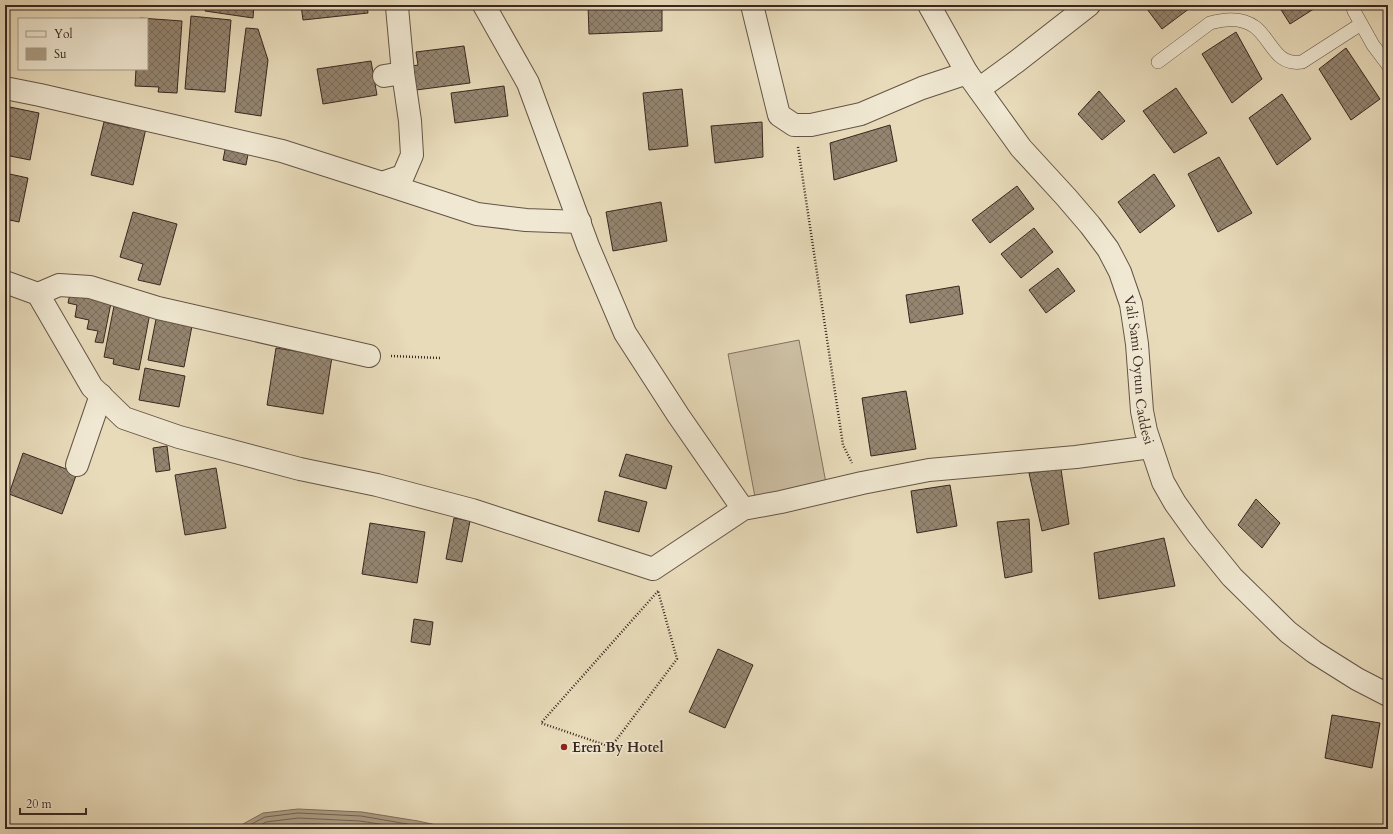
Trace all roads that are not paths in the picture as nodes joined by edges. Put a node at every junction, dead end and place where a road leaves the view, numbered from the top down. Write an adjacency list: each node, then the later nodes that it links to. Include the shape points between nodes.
1 (398, 5): 12 (street, via 394,74 410,121 412,155 403,176)
2 (484, 5): 13 (street, via 528,83)
3 (752, 5): 10 (street, via 779,115 794,125 812,126 861,114 922,88)
4 (929, 5): 10 (street, Vali Sami Oytun Caddesi)
5 (1089, 5): 10 (street, via 1016,62)
6 (1352, 5): 7 (lane)
7 (1361, 24): 8 (lane, via 1302,62 1296,63 1280,56 1255,27 1238,20 1219,21 1210,24); 9 (lane)
8 (1158, 62)
9 (1388, 65)
10 (973, 81): 18 (street, Vali Sami Oytun Caddesi, via 1021,148 1066,197 1108,249 1120,272 1130,304 1137,344 1142,411)
11 (5, 88): 12 (street, via 282,151)
12 (382, 183): 13 (street, via 477,214 526,220)
13 (580, 222): 20 (street, via 625,333 678,415)
14 (5, 282): 15 (street)
15 (38, 294): 16 (street, via 59,285 90,287 158,308); 17 (street, via 92,387)
16 (369, 356)
17 (101, 395): 19 (street); 20 (street, via 124,418 179,437 472,510 653,569)
18 (1150, 447): 20 (street, via 1076,457 929,470); 21 (street, Vali Sami Oytun Caddesi, via 1163,482 1175,503 1232,577 1288,632 1314,652)
19 (77, 465)
20 (744, 509)
21 (1388, 696)

